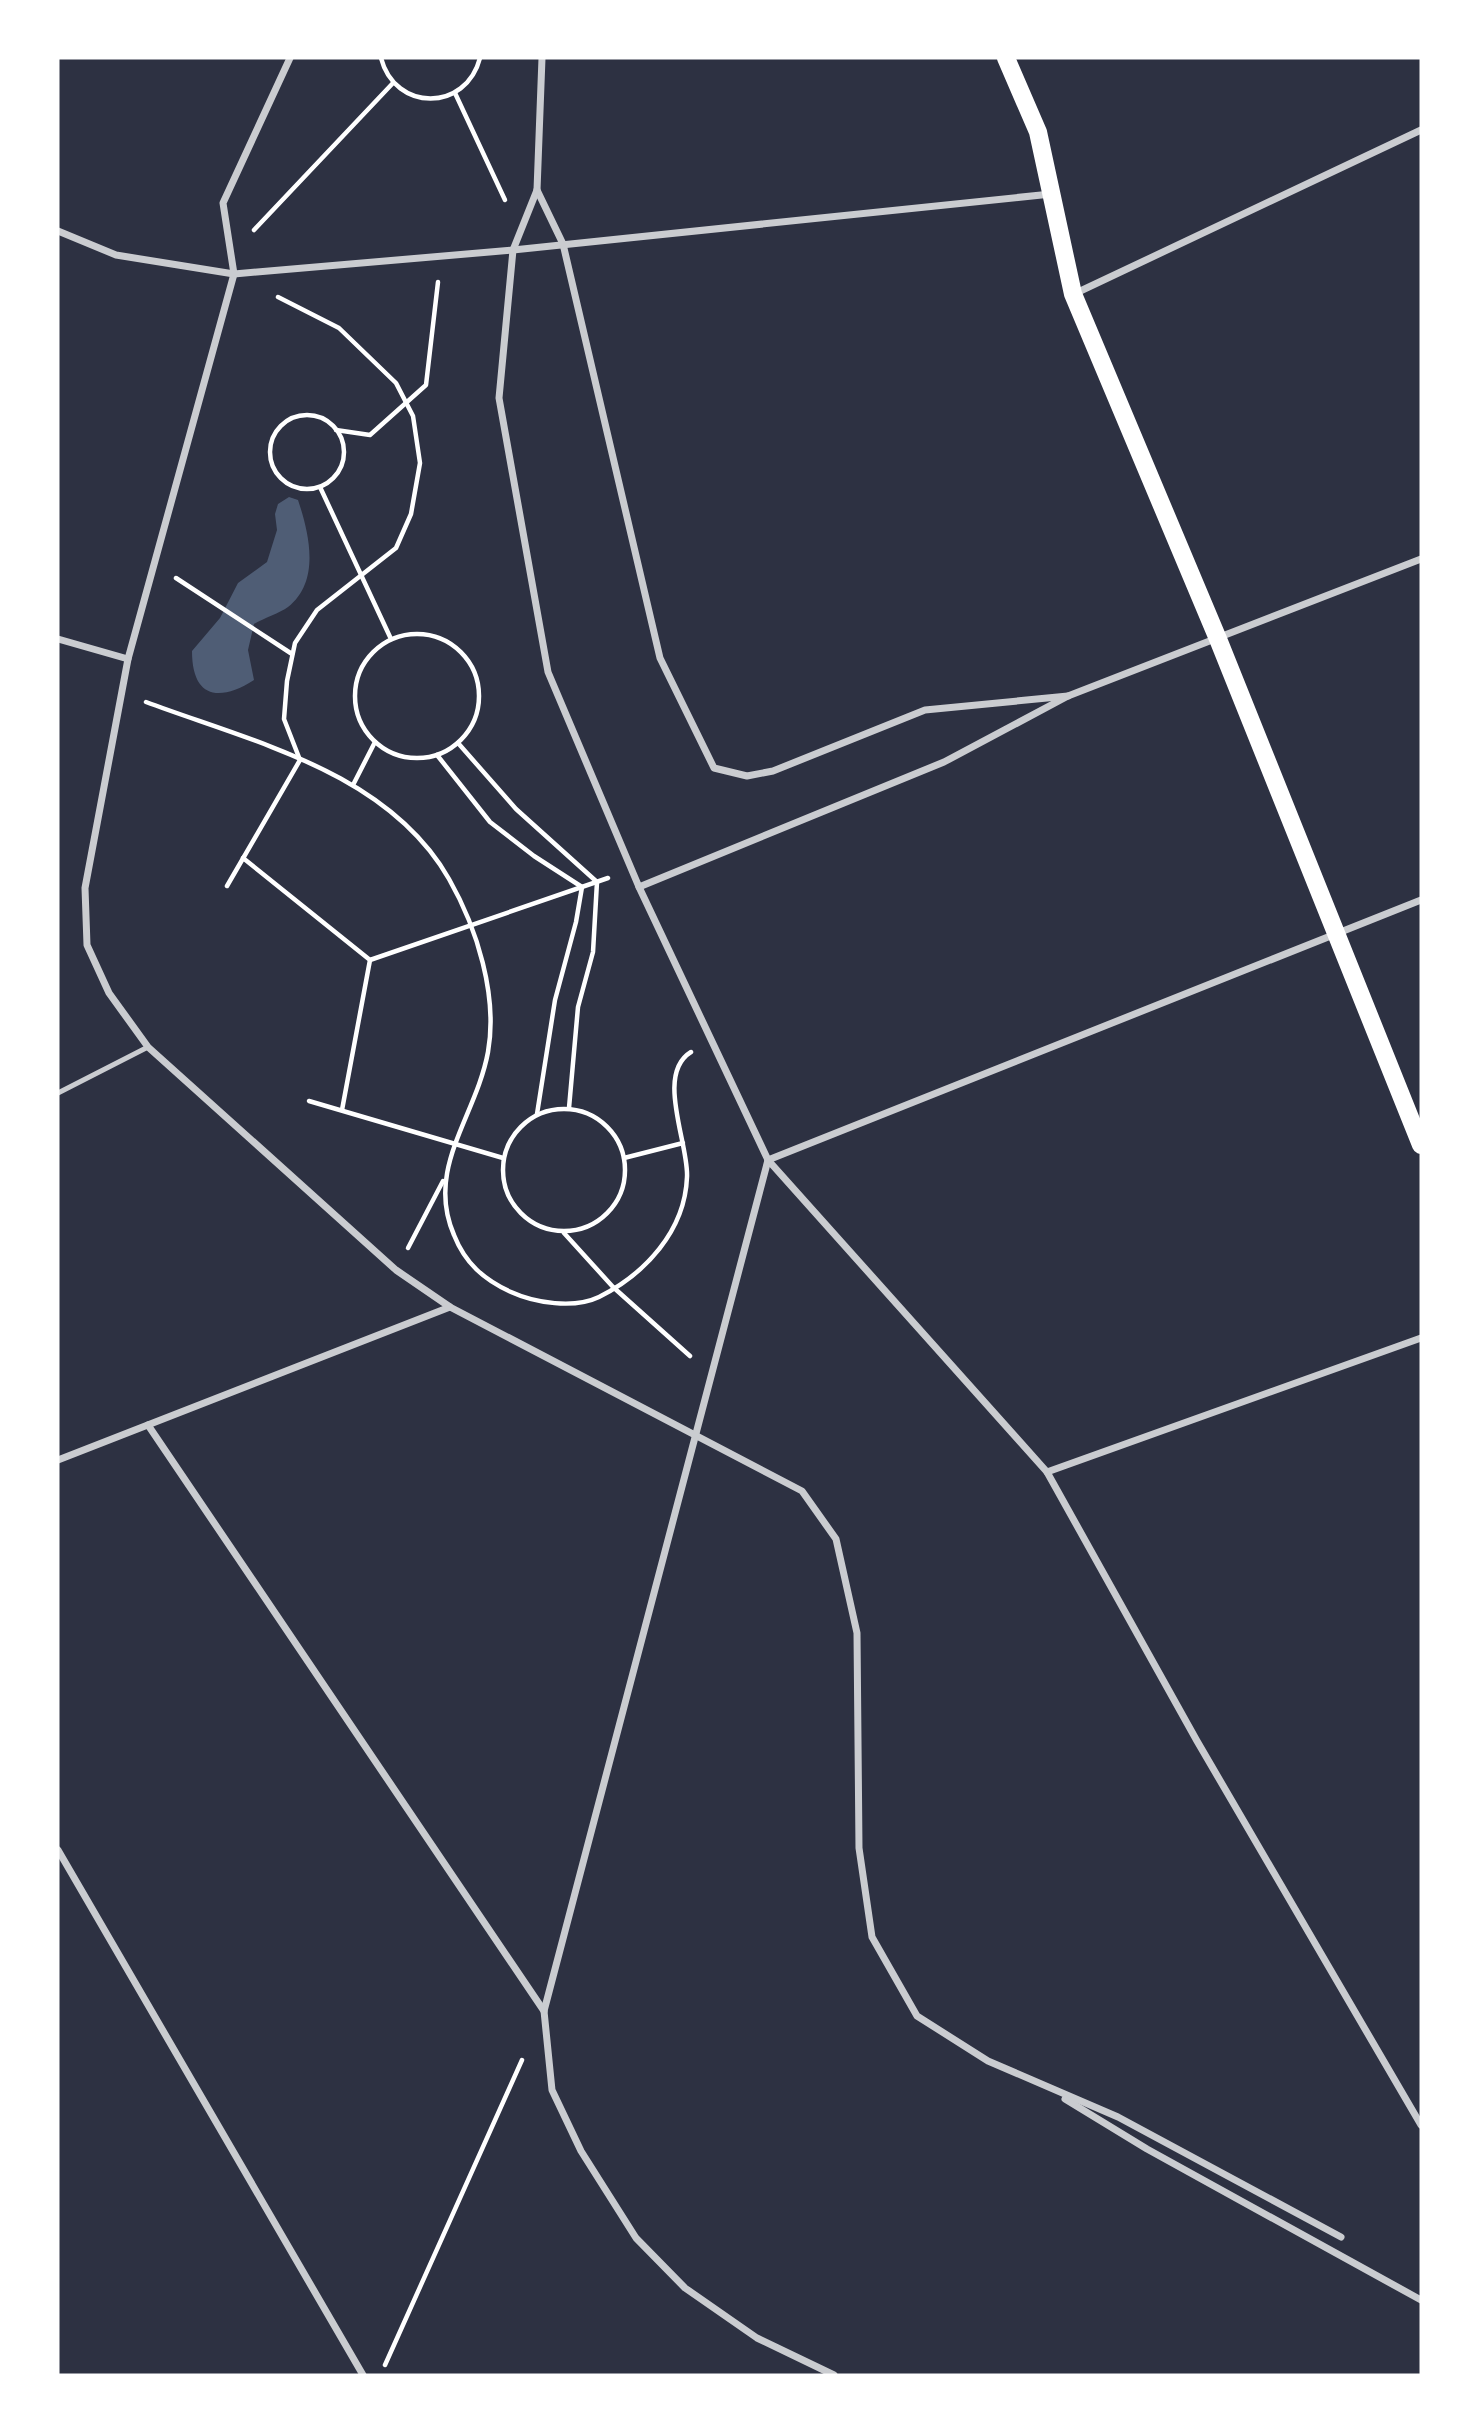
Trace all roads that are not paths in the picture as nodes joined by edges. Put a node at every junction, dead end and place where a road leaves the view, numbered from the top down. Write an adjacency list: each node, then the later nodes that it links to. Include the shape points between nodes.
1 (290, 58): 10 (street, via 223,203)
2 (542, 58): 5 (street)
3 (1006, 58): 6 (main road, via 1038,132)
4 (1421, 130): 11 (street)
5 (537, 190): 8 (street); 9 (street)
6 (1052, 193): 8 (street); 11 (main road)
7 (58, 231): 10 (street, via 116,255)
8 (563, 244): 9 (street); 16 (street, via 660,658 714,768 747,776 773,771 925,710)
9 (513, 250): 10 (street); 17 (street, via 499,398 548,672)
10 (234, 274): 15 (street)
11 (1073, 295): 14 (main road)
12 (1421, 559): 14 (street)
13 (58, 639): 15 (street)
14 (1218, 639): 16 (street); 19 (main road)
15 (128, 659): 20 (street, via 85,888 87,945 109,993)
16 (1068, 696): 17 (street, via 944,762)
17 (639, 887): 23 (street)
18 (1421, 900): 19 (street)
19 (1338, 933): 22 (main road); 23 (street)
20 (148, 1047): 21 (lane); 24 (street, via 396,1270)
21 (58, 1093)
22 (1421, 1144)
23 (768, 1160): 27 (street); 29 (street)
24 (450, 1307): 26 (street); 27 (street)
25 (1421, 1338): 29 (street)
26 (148, 1424): 28 (street); 31 (street)
27 (694, 1433): 31 (street); 32 (street, via 802,1491 836,1539 857,1633 859,1848 872,1937 916,2016 988,2062)
28 (58, 1460)
29 (1047, 1472): 33 (street, via 1197,1741)
30 (58, 1850): 36 (street)
31 (544, 2011): 37 (street, via 552,2090 581,2151 636,2238 685,2288 757,2338)
32 (1046, 2087): 34 (street, via 1118,2117); 35 (street, via 1147,2149)
33 (1421, 2123)
34 (1341, 2237)
35 (1421, 2300)
36 (363, 2375)
37 (834, 2375)

